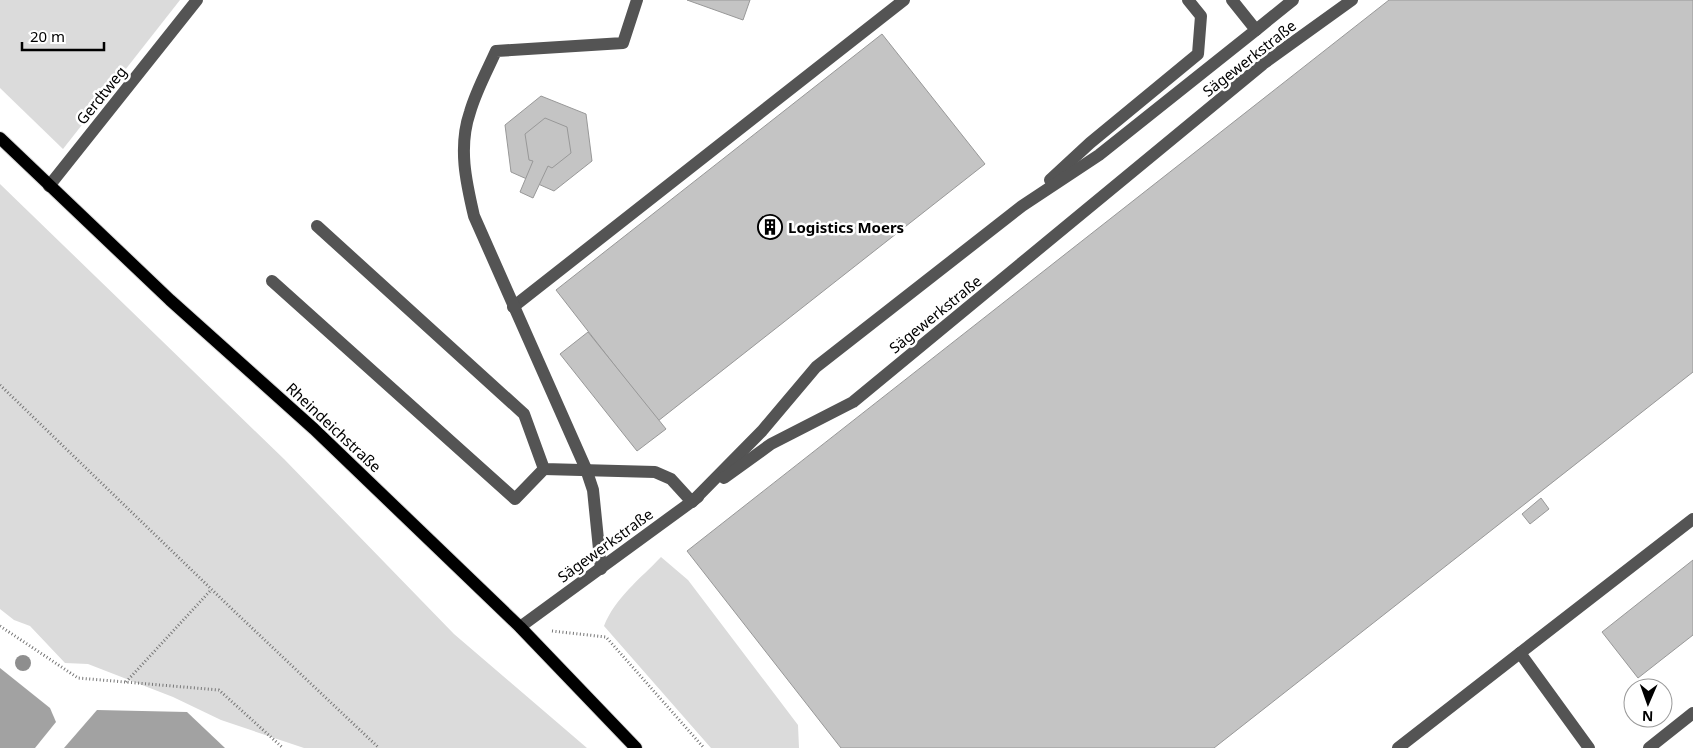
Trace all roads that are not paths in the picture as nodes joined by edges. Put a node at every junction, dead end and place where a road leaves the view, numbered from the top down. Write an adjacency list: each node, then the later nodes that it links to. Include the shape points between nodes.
1 (197, 0): 10 (street, Gerdtweg)
2 (637, 0): 14 (street, via 623,43 496,51 469,113 464,146 466,181 474,216)
3 (904, 0): 14 (street)
4 (1188, 0): 11 (street, via 1201,16 1198,54 1090,143)
5 (1232, 0): 8 (street)
6 (1293, 0): 8 (street)
7 (1352, 0): 17 (street, Sägewerkstraße, via 1264,64 853,402 771,444)
8 (1256, 30): 11 (street, via 1098,155)
9 (0, 138): 10 (main road, Rheindeichstraße)
10 (48, 186): 20 (main road, Rheindeichstraße, via 314,429)
11 (1022, 206): 17 (street, via 816,367 762,431)
12 (317, 226): 15 (street, via 524,414)
13 (272, 281): 15 (street, via 515,499)
14 (514, 307): 16 (street)
15 (544, 468): 16 (street)
16 (586, 469): 17 (street, via 655,472 671,479); 19 (street, via 592,490)
17 (692, 502): 19 (street, Sägewerkstraße)
18 (1693, 518): 21 (street)
19 (601, 569): 20 (street, Sägewerkstraße)
20 (520, 627): 23 (main road, Rheindeichstraße)
21 (1520, 653): 24 (street); 25 (street)
22 (1693, 713): 26 (street)
23 (636, 748)
24 (1398, 748)
25 (1589, 748)
26 (1649, 748)

